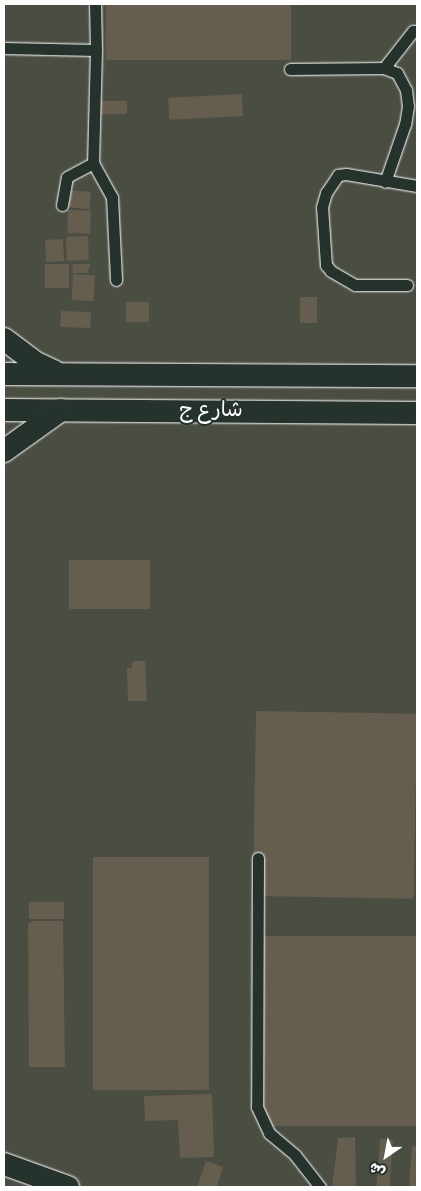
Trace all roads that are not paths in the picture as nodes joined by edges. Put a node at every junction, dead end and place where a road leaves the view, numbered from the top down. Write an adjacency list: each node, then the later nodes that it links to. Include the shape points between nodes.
1 (95, 4): 4 (lane)
2 (417, 31): 5 (lane, via 412,31)
3 (4, 48): 4 (lane)
4 (96, 50): 9 (lane)
5 (384, 68): 6 (lane); 7 (lane, via 397,73 406,90)
6 (290, 69)
7 (405, 124): 8 (lane); 10 (lane)
8 (417, 126)
9 (93, 163): 12 (lane, via 67,176); 13 (lane, via 112,197)
10 (385, 182): 11 (lane); 14 (lane, via 346,174 333,180 322,207 326,265 341,279 355,285)
11 (417, 186)
12 (62, 205)
13 (116, 280)
14 (406, 285)
15 (4, 339): 17 (street, via 34,362)
16 (4, 374): 17 (street, شارع ج)
17 (60, 374): 18 (street, شارع ج)
18 (417, 376)
19 (4, 410): 20 (street, شارع ج)
20 (61, 410): 21 (street, شارع ج); 22 (street)
21 (417, 413)
22 (4, 451)
23 (258, 858): 26 (lane, via 257,1107 269,1132 296,1155)
24 (5, 1163): 25 (street)
25 (68, 1187)
26 (320, 1187)

